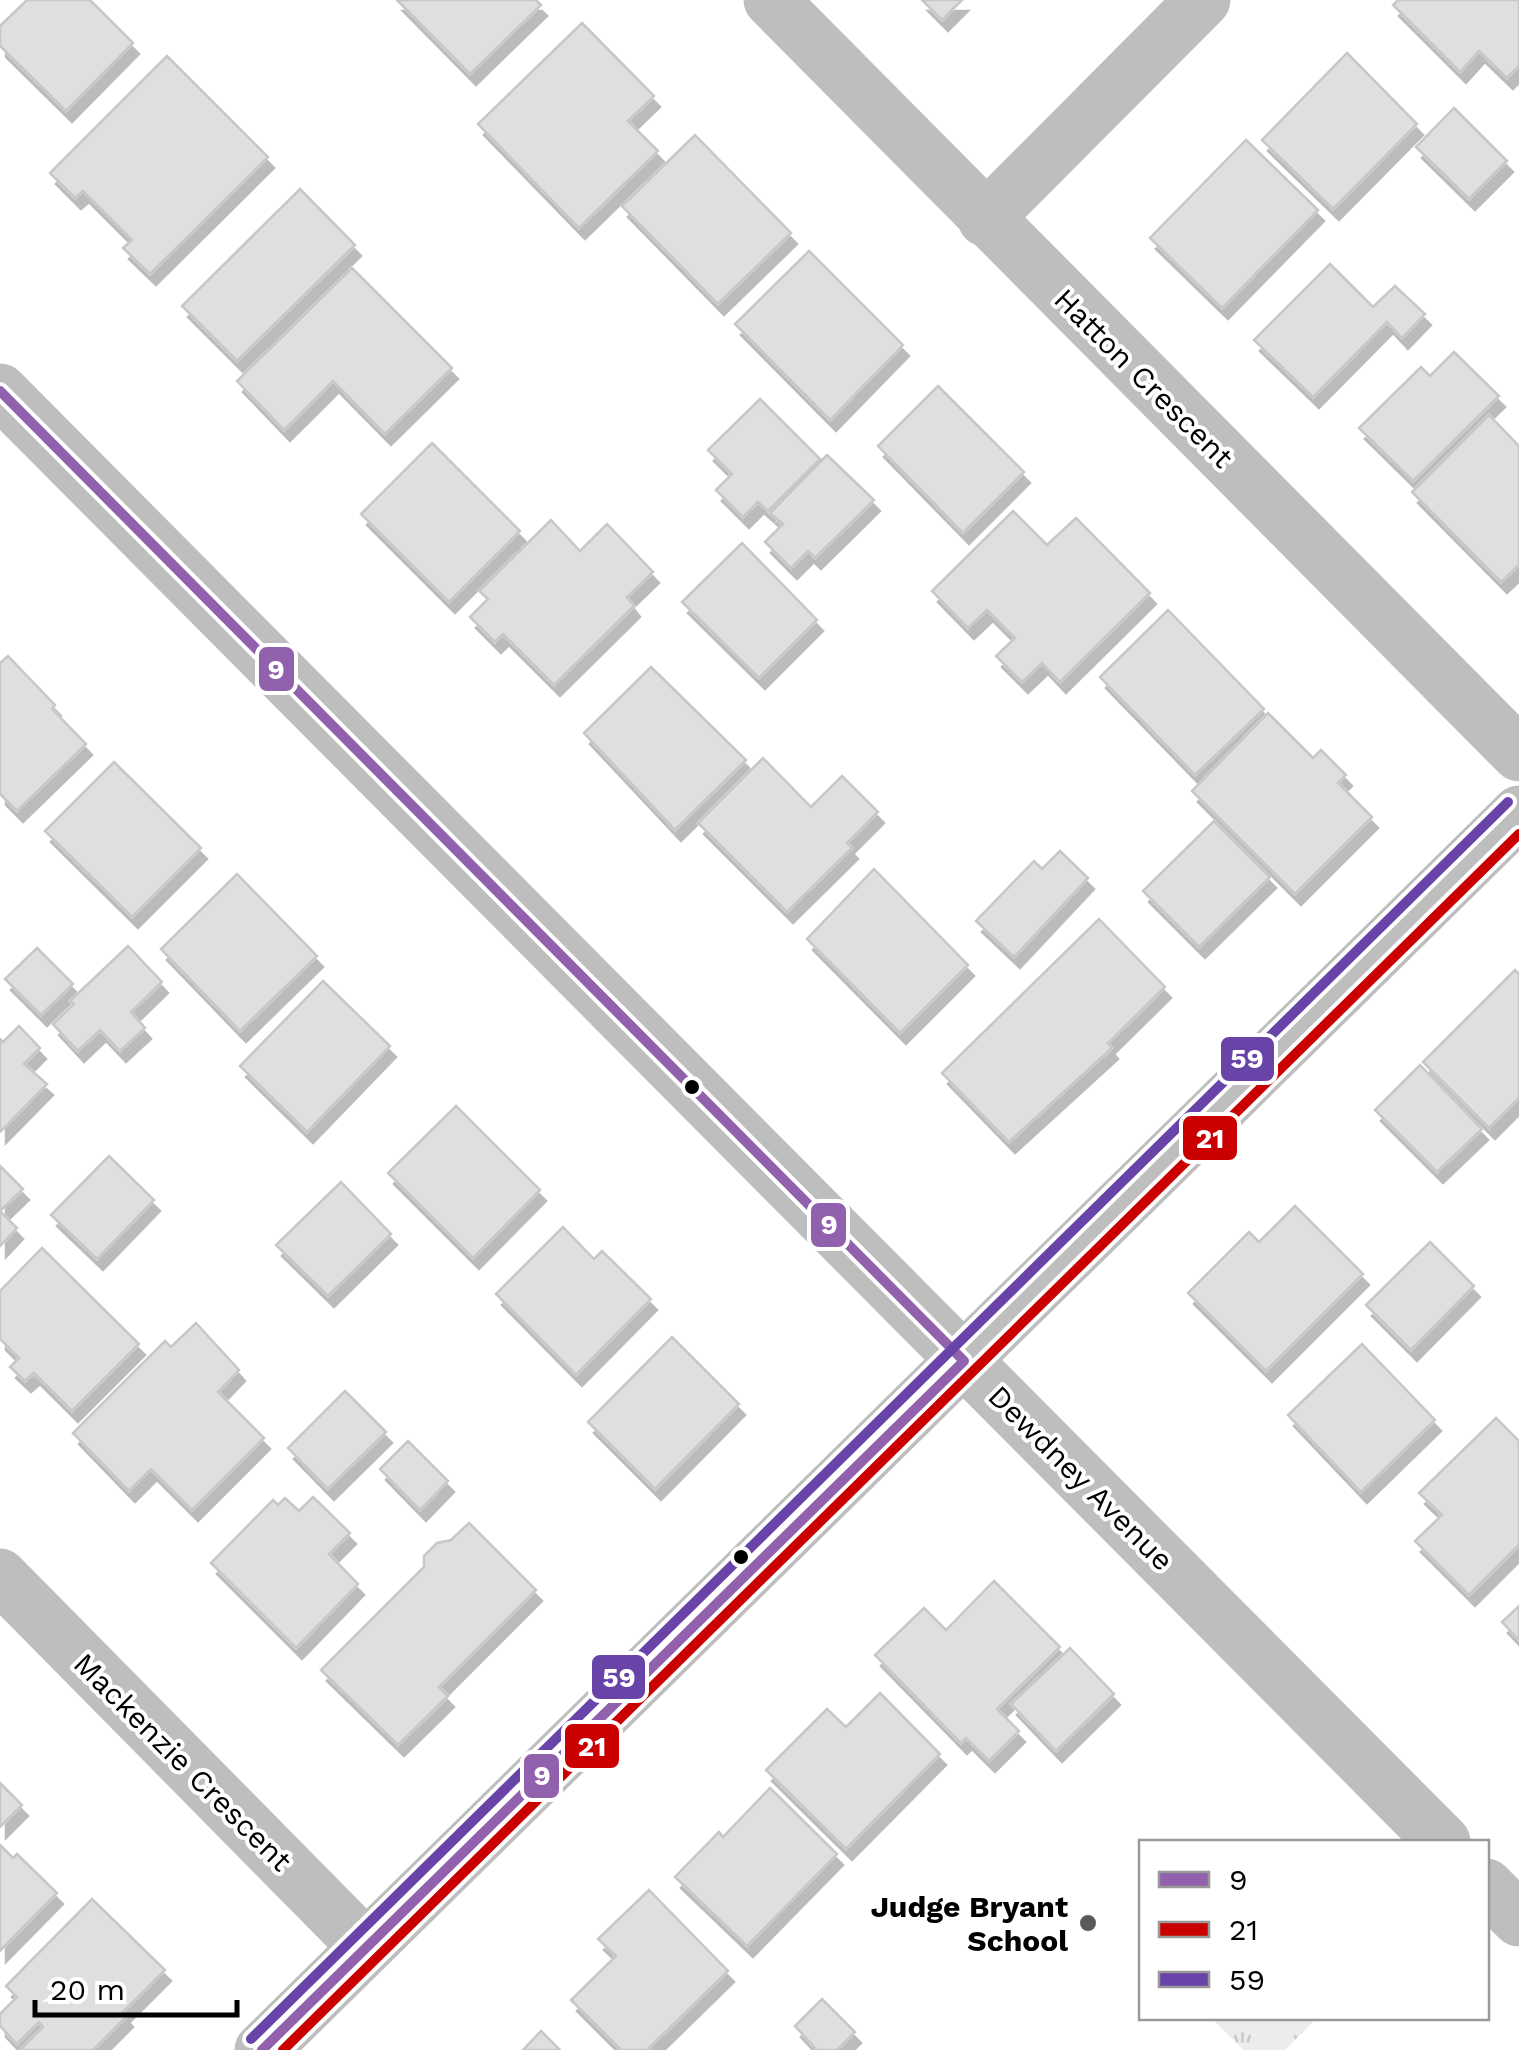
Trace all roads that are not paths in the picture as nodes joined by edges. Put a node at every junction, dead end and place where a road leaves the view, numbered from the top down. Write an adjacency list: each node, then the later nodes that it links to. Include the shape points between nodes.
1 (771, 0): 3 (street, Hatton Crescent)
2 (1203, 0): 3 (street)
3 (986, 219): 5 (street, Hatton Crescent)
4 (0, 391): 7 (street, Dewdney Avenue)
5 (1519, 754)
6 (1519, 812): 7 (street)
7 (964, 1361): 9 (street, Dewdney Avenue); 12 (street)
8 (0, 1576): 12 (street, Mackenzie Crescent)
9 (1441, 1840)
10 (1489, 1889): 11 (street)
11 (1519, 1919)
12 (366, 1947): 13 (street)
13 (262, 2050)

